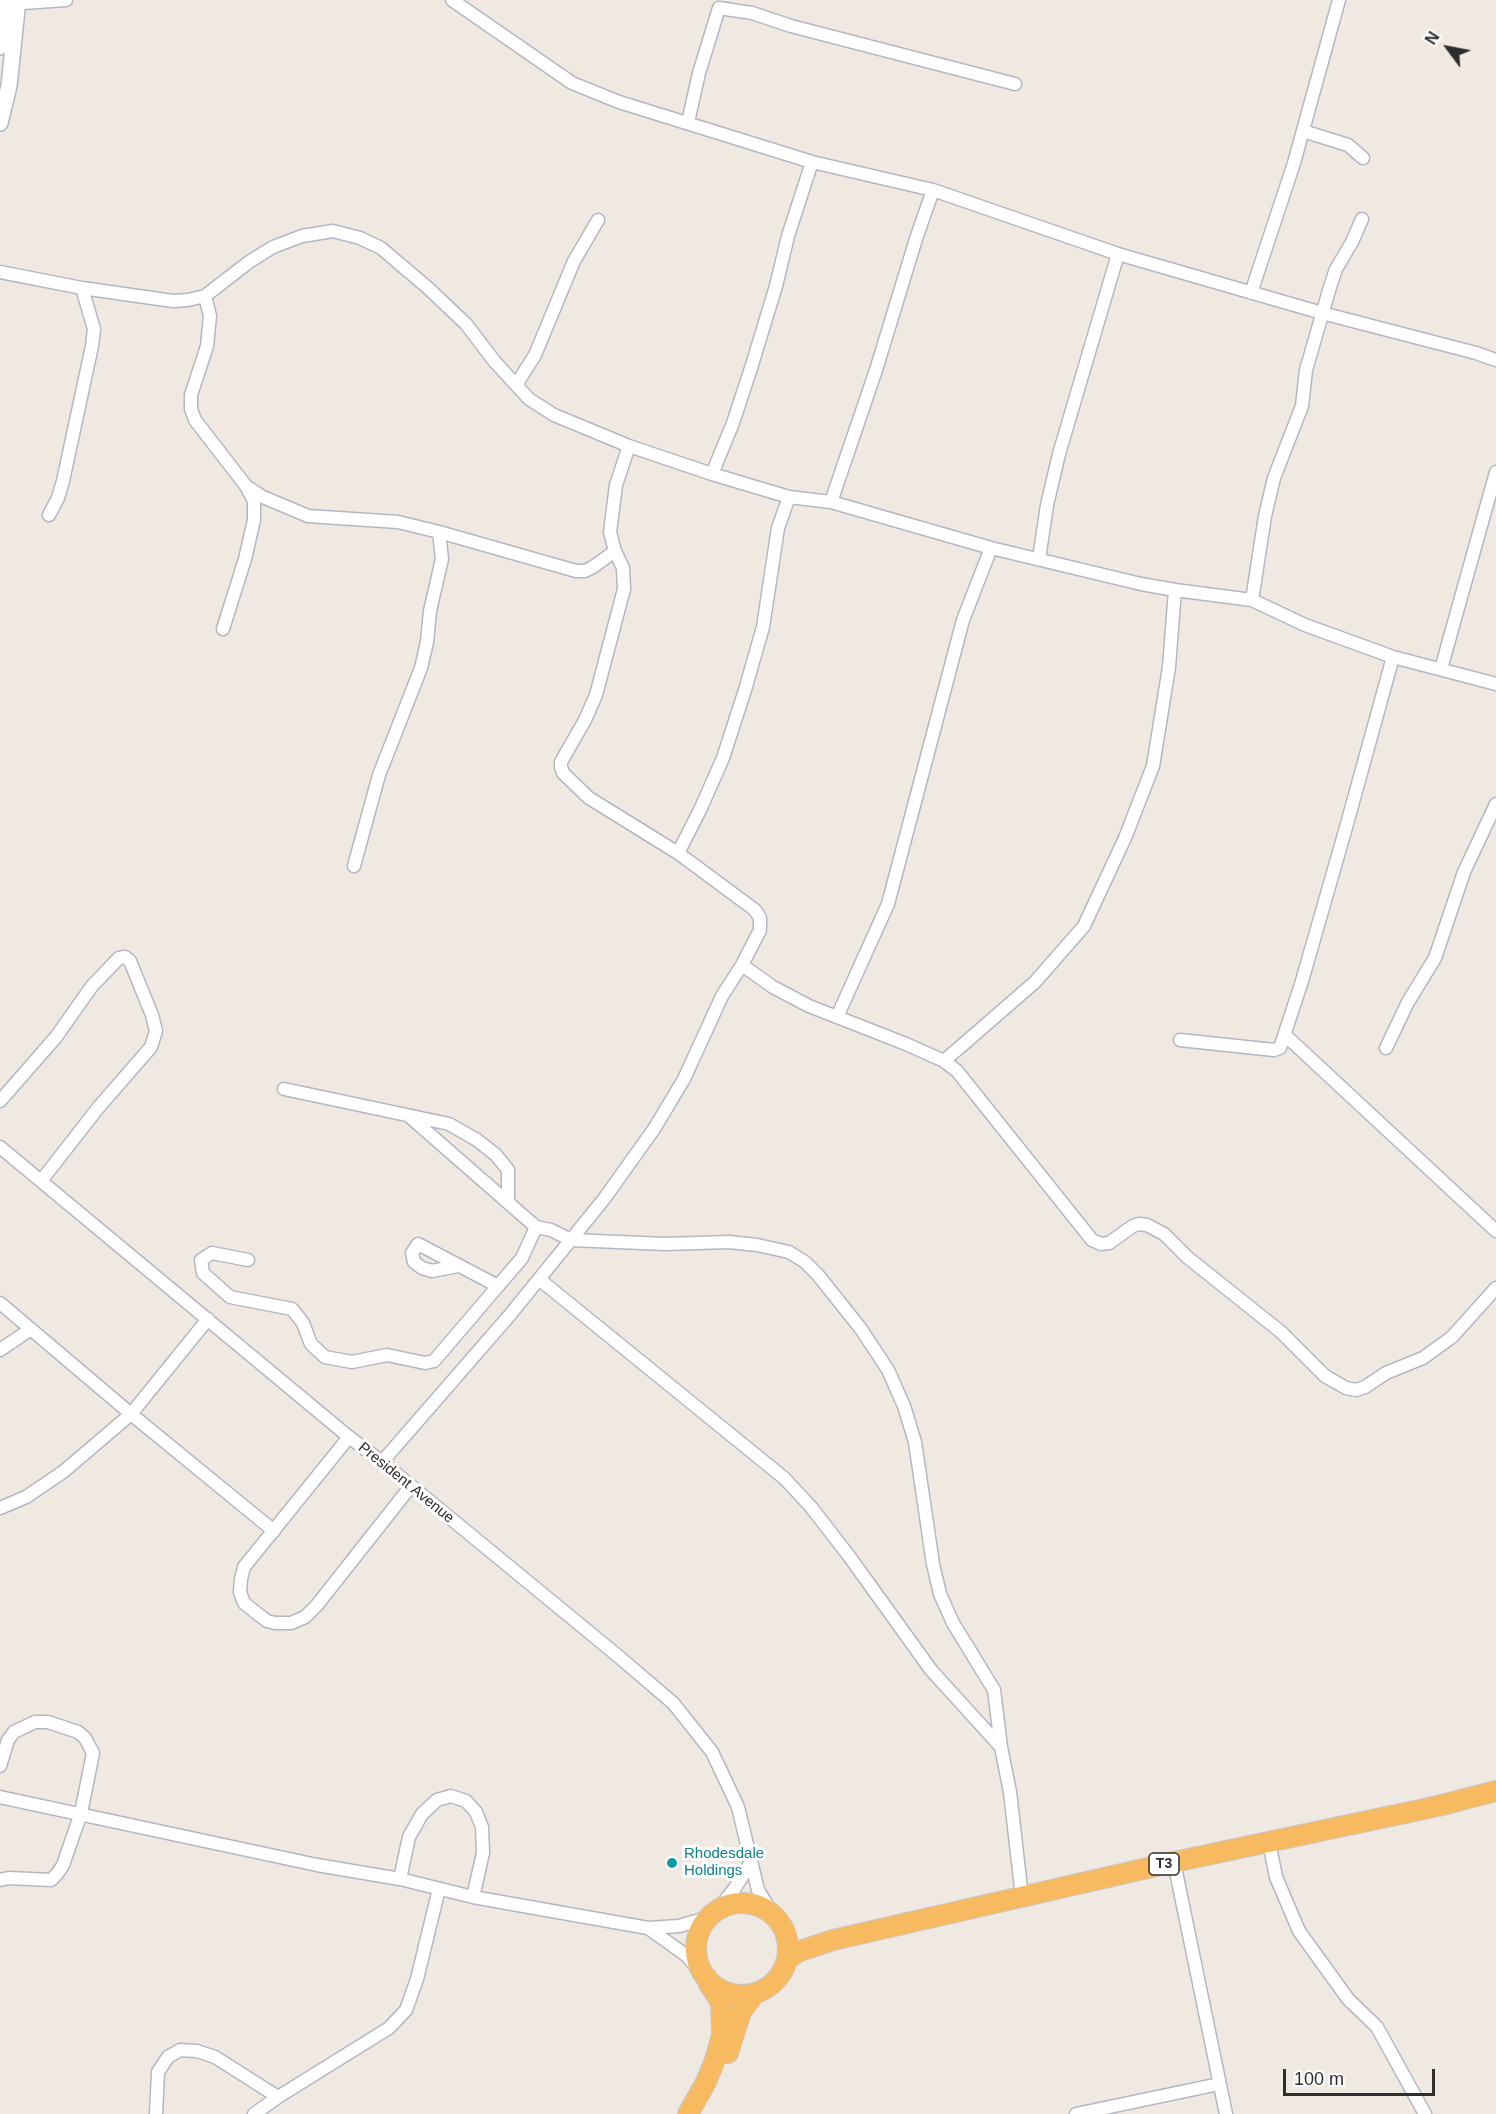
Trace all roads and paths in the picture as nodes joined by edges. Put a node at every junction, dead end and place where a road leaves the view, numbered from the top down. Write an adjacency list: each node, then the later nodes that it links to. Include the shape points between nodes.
1 (66, 0): 4 (street)
2 (452, 0): 8 (street, via 572,83 645,111)
3 (1339, 0): 10 (street)
4 (11, 2): 6 (street); 9 (street, via 9,86)
5 (719, 4): 7 (street); 8 (street)
6 (0, 47)
7 (1015, 84)
8 (688, 122): 12 (street)
9 (0, 123)
10 (1303, 131): 11 (street, via 1340,141); 19 (street)
11 (1363, 158)
12 (812, 162): 13 (street); 26 (street, via 734,423)
13 (933, 190): 16 (street); 29 (street)
14 (1362, 219): 21 (street, via 1336,268)
15 (598, 220): 23 (street, via 574,261 535,355)
16 (1118, 254): 19 (street); 34 (street, via 1059,454)
17 (0, 272): 18 (street)
18 (82, 288): 20 (street, via 173,301); 30 (street, via 94,329 92,346 63,481)
19 (1251, 293): 21 (street)
20 (205, 296): 23 (street, via 273,247 302,236 333,231 360,238 381,248 429,288 466,324); 27 (street, via 210,316 207,346 191,395 191,409 195,420)
21 (1322, 314): 22 (street); 36 (street, via 1306,370 1302,406 1274,478)
22 (1496, 360)
23 (516, 385): 24 (street, via 554,415)
24 (629, 446): 26 (street); 33 (street, via 612,507 610,532)
25 (1496, 472): 39 (street)
26 (712, 474): 28 (street)
27 (246, 486): 31 (street, via 308,516 398,522); 37 (street, via 254,501 254,520)
28 (789, 497): 29 (street); 42 (street, via 778,528 763,627 745,690 723,758)
29 (831, 502): 32 (street)
30 (49, 515)
31 (439, 532): 33 (street, via 576,572 593,567); 43 (street, via 442,559 421,668 379,775)
32 (991, 548): 34 (street); 45 (street, via 963,620 888,904)
33 (615, 551): 42 (street, via 623,568 624,589 596,695 561,767 590,798)
34 (1039, 559): 35 (street)
35 (1175, 590): 36 (street); 49 (street, via 1169,667 1153,766 1084,926 1035,982)
36 (1252, 600): 38 (street, via 1305,625)
37 (223, 629)
38 (1393, 657): 39 (street); 46 (street)
39 (1441, 669): 40 (street)
40 (1496, 684)
41 (1496, 804): 48 (street, via 1464,872 1435,958)
42 (678, 853): 44 (street, via 755,910 760,918 760,930)
43 (354, 866)
44 (742, 965): 45 (street, via 773,987); 58 (street, via 654,1129)
45 (837, 1017): 49 (street)
46 (1285, 1035): 47 (street, via 1280,1048 1274,1050); 57 (street)
47 (1180, 1040)
48 (1386, 1048)
49 (944, 1061): 63 (street, via 957,1071 1092,1240 1108,1243 1139,1224 1164,1234 1186,1257 1281,1332 1324,1376 1346,1389 1365,1387 1386,1373 1423,1358 1452,1337)
50 (284, 1089): 52 (street)
51 (0, 1101): 54 (street, via 56,1037 92,986 119,958 125,957 152,1015 156,1031 151,1047)
52 (408, 1116): 55 (street); 55 (street, via 449,1125 496,1155 508,1170)
53 (0, 1148): 54 (street, President Avenue)
54 (41, 1181): 65 (street, President Avenue)
55 (508, 1202): 56 (street)
56 (536, 1227): 58 (street); 62 (street, via 522,1258)
57 (1496, 1231)
58 (571, 1240): 61 (street); 74 (street, via 758,1245 789,1252 818,1275 888,1370 904,1406 915,1442 940,1594 994,1690)
59 (248, 1260): 62 (street, via 212,1253 201,1260 203,1273 230,1297 292,1309 312,1344 325,1357 352,1362 387,1355 425,1363 434,1361)
60 (458, 1266): 62 (street)
61 (539, 1279): 70 (street); 74 (street, via 784,1478 849,1556 931,1670)
62 (498, 1286)
63 (1496, 1288)
64 (0, 1303): 66 (street)
65 (208, 1319): 68 (street); 69 (street, President Avenue)
66 (31, 1329): 67 (street); 68 (street)
67 (0, 1350)
68 (131, 1414): 72 (street, via 63,1472 26,1497); 73 (street)
69 (349, 1437): 70 (street, President Avenue); 73 (street)
70 (382, 1462): 71 (street, President Avenue)
71 (411, 1486): 73 (street, via 312,1611 291,1623 267,1621 244,1603 240,1592 244,1567); 80 (street, President Avenue, via 672,1703 712,1752 738,1807)
72 (0, 1508)
73 (274, 1531)
74 (1001, 1747): 86 (street)
75 (0, 1766): 78 (street, via 8,1740 21,1727 48,1722 78,1732 93,1754)
76 (1496, 1791): 79 (highway, T3)
77 (0, 1797): 78 (street)
78 (81, 1814): 82 (street); 83 (street, via 63,1865 51,1880)
79 (1269, 1842): 81 (highway, T3); 102 (street, via 1276,1877 1299,1931 1348,1999 1377,2027)
80 (751, 1862): 87 (street); 88 (street, President Avenue, via 758,1890)
81 (1174, 1862): 86 (highway, T3); 94 (street)
82 (400, 1879): 84 (street); 85 (street, via 409,1837 422,1814 437,1800 452,1796 466,1801 482,1827 483,1853)
83 (0, 1880)
84 (439, 1889): 85 (street); 95 (street, via 406,2010 389,2028)
85 (473, 1897): 89 (street)
86 (1022, 1897): 90 (highway, T3)
87 (713, 1913): 88 (highway, T3, via 732,1903 746,1902 760,1905); 89 (street, via 679,1926); 92 (highway, via 699,1931 695,1944 696,1959)
88 (775, 1916): 90 (highway, T3, via 800,1932); 91 (highway, via 785,1932)
89 (648, 1928): 92 (street, via 679,1950)
90 (833, 1940): 91 (highway, T3)
91 (787, 1959): 93 (highway, via 776,1980)
92 (704, 1976): 93 (highway, via 729,1994); 98 (highway, via 721,2003 722,2035 706,2082)
93 (755, 1993): 99 (highway, via 741,2012 725,2063)
94 (1219, 2084): 100 (street); 101 (street)
95 (278, 2097): 96 (street, via 215,2056 180,2050 168,2057 158,2072); 97 (street)
96 (156, 2114)
97 (254, 2114)
98 (688, 2114)
99 (700, 2114)
100 (1076, 2114)
101 (1226, 2114)
102 (1425, 2114)

